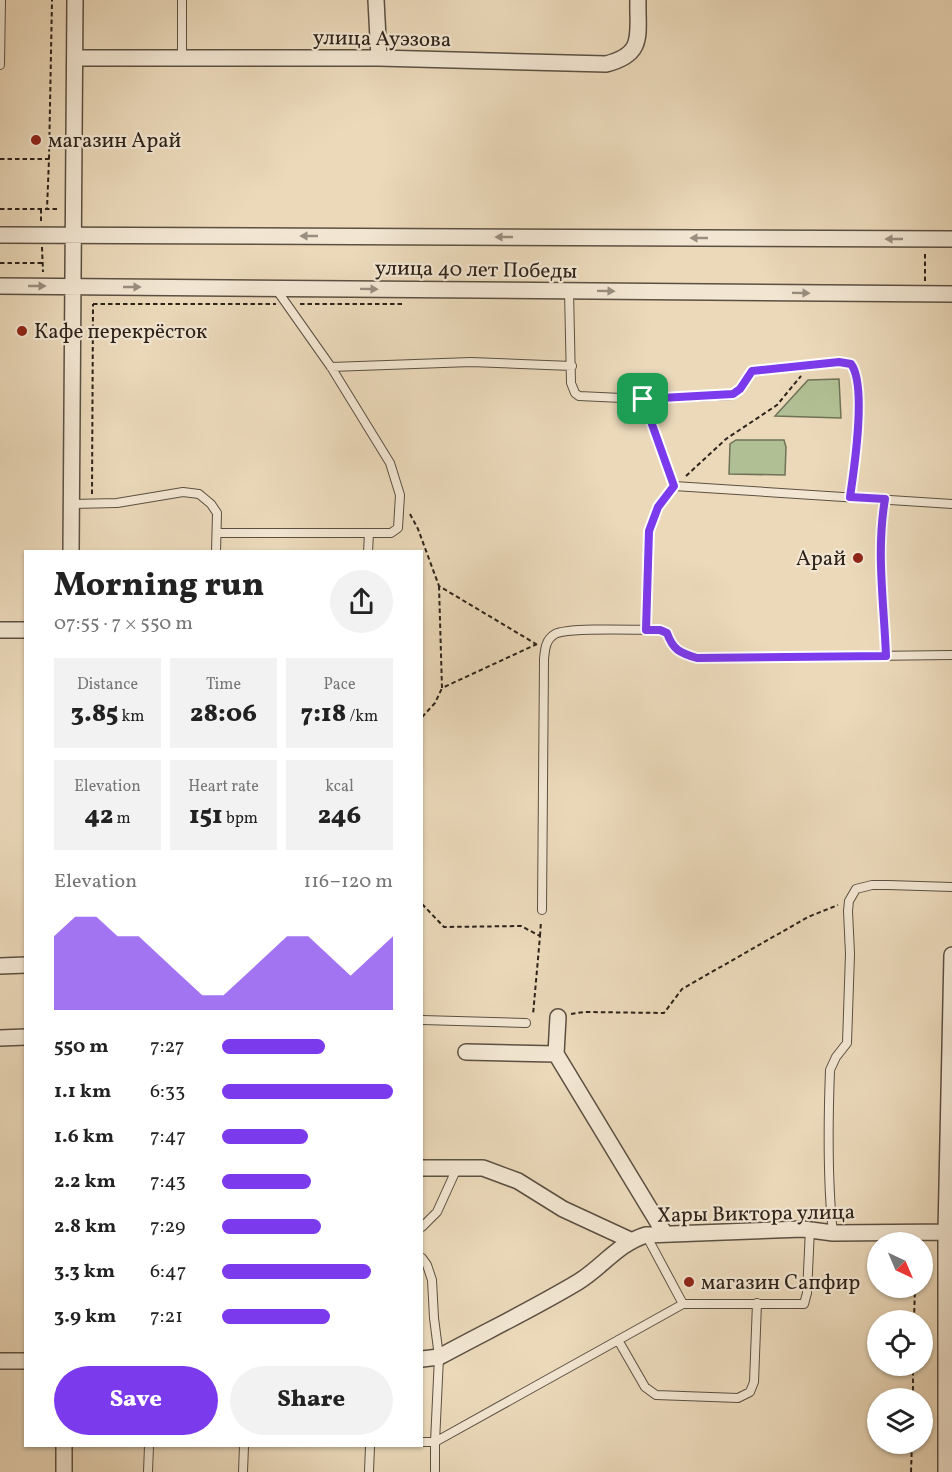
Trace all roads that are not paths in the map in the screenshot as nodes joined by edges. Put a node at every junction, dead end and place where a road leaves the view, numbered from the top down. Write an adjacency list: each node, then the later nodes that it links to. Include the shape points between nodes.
1 (1, 0): 9 (lane)
2 (75, 0): 6 (street)
3 (182, 0): 7 (lane)
4 (376, 0): 8 (street)
5 (638, 0): 8 (street, улица Ауэзова, via 637,41 631,54 606,64)
6 (75, 58): 7 (street, улица Ауэзова); 11 (street)
7 (182, 58): 8 (street, улица Ауэзова)
8 (379, 58)
9 (0, 66)
10 (0, 235): 11 (street, улица 40 лет Победы)
11 (73, 235): 12 (street, улица 40 лет Победы, one-way to 11); 14 (street)
12 (952, 239)
13 (0, 286): 14 (street, улица 40 лет Победы, one-way to 14)
14 (74, 286): 15 (street, улица 40 лет Победы, one-way to 15); 24 (street)
15 (276, 288): 16 (street, улица 40 лет Победы, one-way to 16); 19 (lane)
16 (569, 291): 17 (street, улица 40 лет Победы, one-way to 17); 18 (lane)
17 (952, 294)
18 (572, 366): 19 (lane, via 471,362); 20 (lane, via 571,383 579,396)
19 (331, 367): 27 (lane, via 390,463 400,495 398,528 391,533)
20 (643, 399): 21 (lane); 22 (lane, via 733,394 752,371 851,364 858,384 857,455)
21 (677, 486): 22 (lane); 33 (lane, via 658,507 649,531)
22 (850, 497): 23 (lane)
23 (885, 499): 25 (lane); 35 (lane, via 880,573)
24 (72, 504): 26 (lane, via 117,503 183,492 200,494 217,513); 28 (street)
25 (952, 504)
26 (217, 533): 27 (lane); 29 (lane)
27 (369, 533): 30 (lane)
28 (71, 550)
29 (216, 550)
30 (368, 550)
31 (0, 630): 32 (street)
32 (24, 630)
33 (646, 630): 35 (lane, via 667,633 679,652 697,658); 37 (lane, via 556,633 546,643)
34 (952, 655): 35 (lane)
35 (886, 656)
36 (952, 887): 54 (lane, via 872,885 856,889 849,901 847,1043 830,1070 828,1159)
37 (542, 910)
38 (952, 955): 41 (street)
39 (24, 965): 40 (street)
40 (0, 966)
41 (952, 995): 53 (street)
42 (558, 1017): 48 (street)
43 (423, 1020): 44 (lane)
44 (530, 1022)
45 (24, 1037): 46 (street)
46 (0, 1038)
47 (466, 1052): 48 (street)
48 (556, 1054): 55 (street)
49 (423, 1168): 50 (street)
50 (457, 1168): 51 (lane, via 437,1212); 57 (street, via 483,1168 518,1181 563,1209)
51 (423, 1226)
52 (810, 1229): 54 (street, Хары Виктора улица); 55 (street, Хары Виктора улица); 59 (lane, via 804,1304)
53 (949, 1232): 54 (street, Хары Виктора улица); 77 (street)
54 (833, 1233)
55 (665, 1234): 56 (street, Хары Виктора улица)
56 (646, 1235): 57 (street, Хары Виктора улица); 60 (lane)
57 (630, 1240): 62 (street, Хары Виктора улица, via 579,1281)
58 (423, 1259): 62 (lane, via 432,1281)
59 (756, 1303): 60 (lane); 61 (lane, via 754,1382 750,1392 738,1398 656,1395 645,1387)
60 (683, 1304): 61 (lane)
61 (618, 1340): 67 (lane)
62 (439, 1357): 63 (street, Хары Виктора улица); 67 (lane)
63 (423, 1359)
64 (0, 1360): 65 (street)
65 (24, 1361)
66 (423, 1442): 67 (lane)
67 (435, 1442): 76 (lane)
68 (64, 1447): 72 (street)
69 (149, 1447): 73 (lane)
70 (244, 1447): 74 (lane)
71 (370, 1447): 75 (lane)
72 (64, 1472)
73 (148, 1472)
74 (243, 1472)
75 (369, 1472)
76 (435, 1472)
77 (946, 1472)

